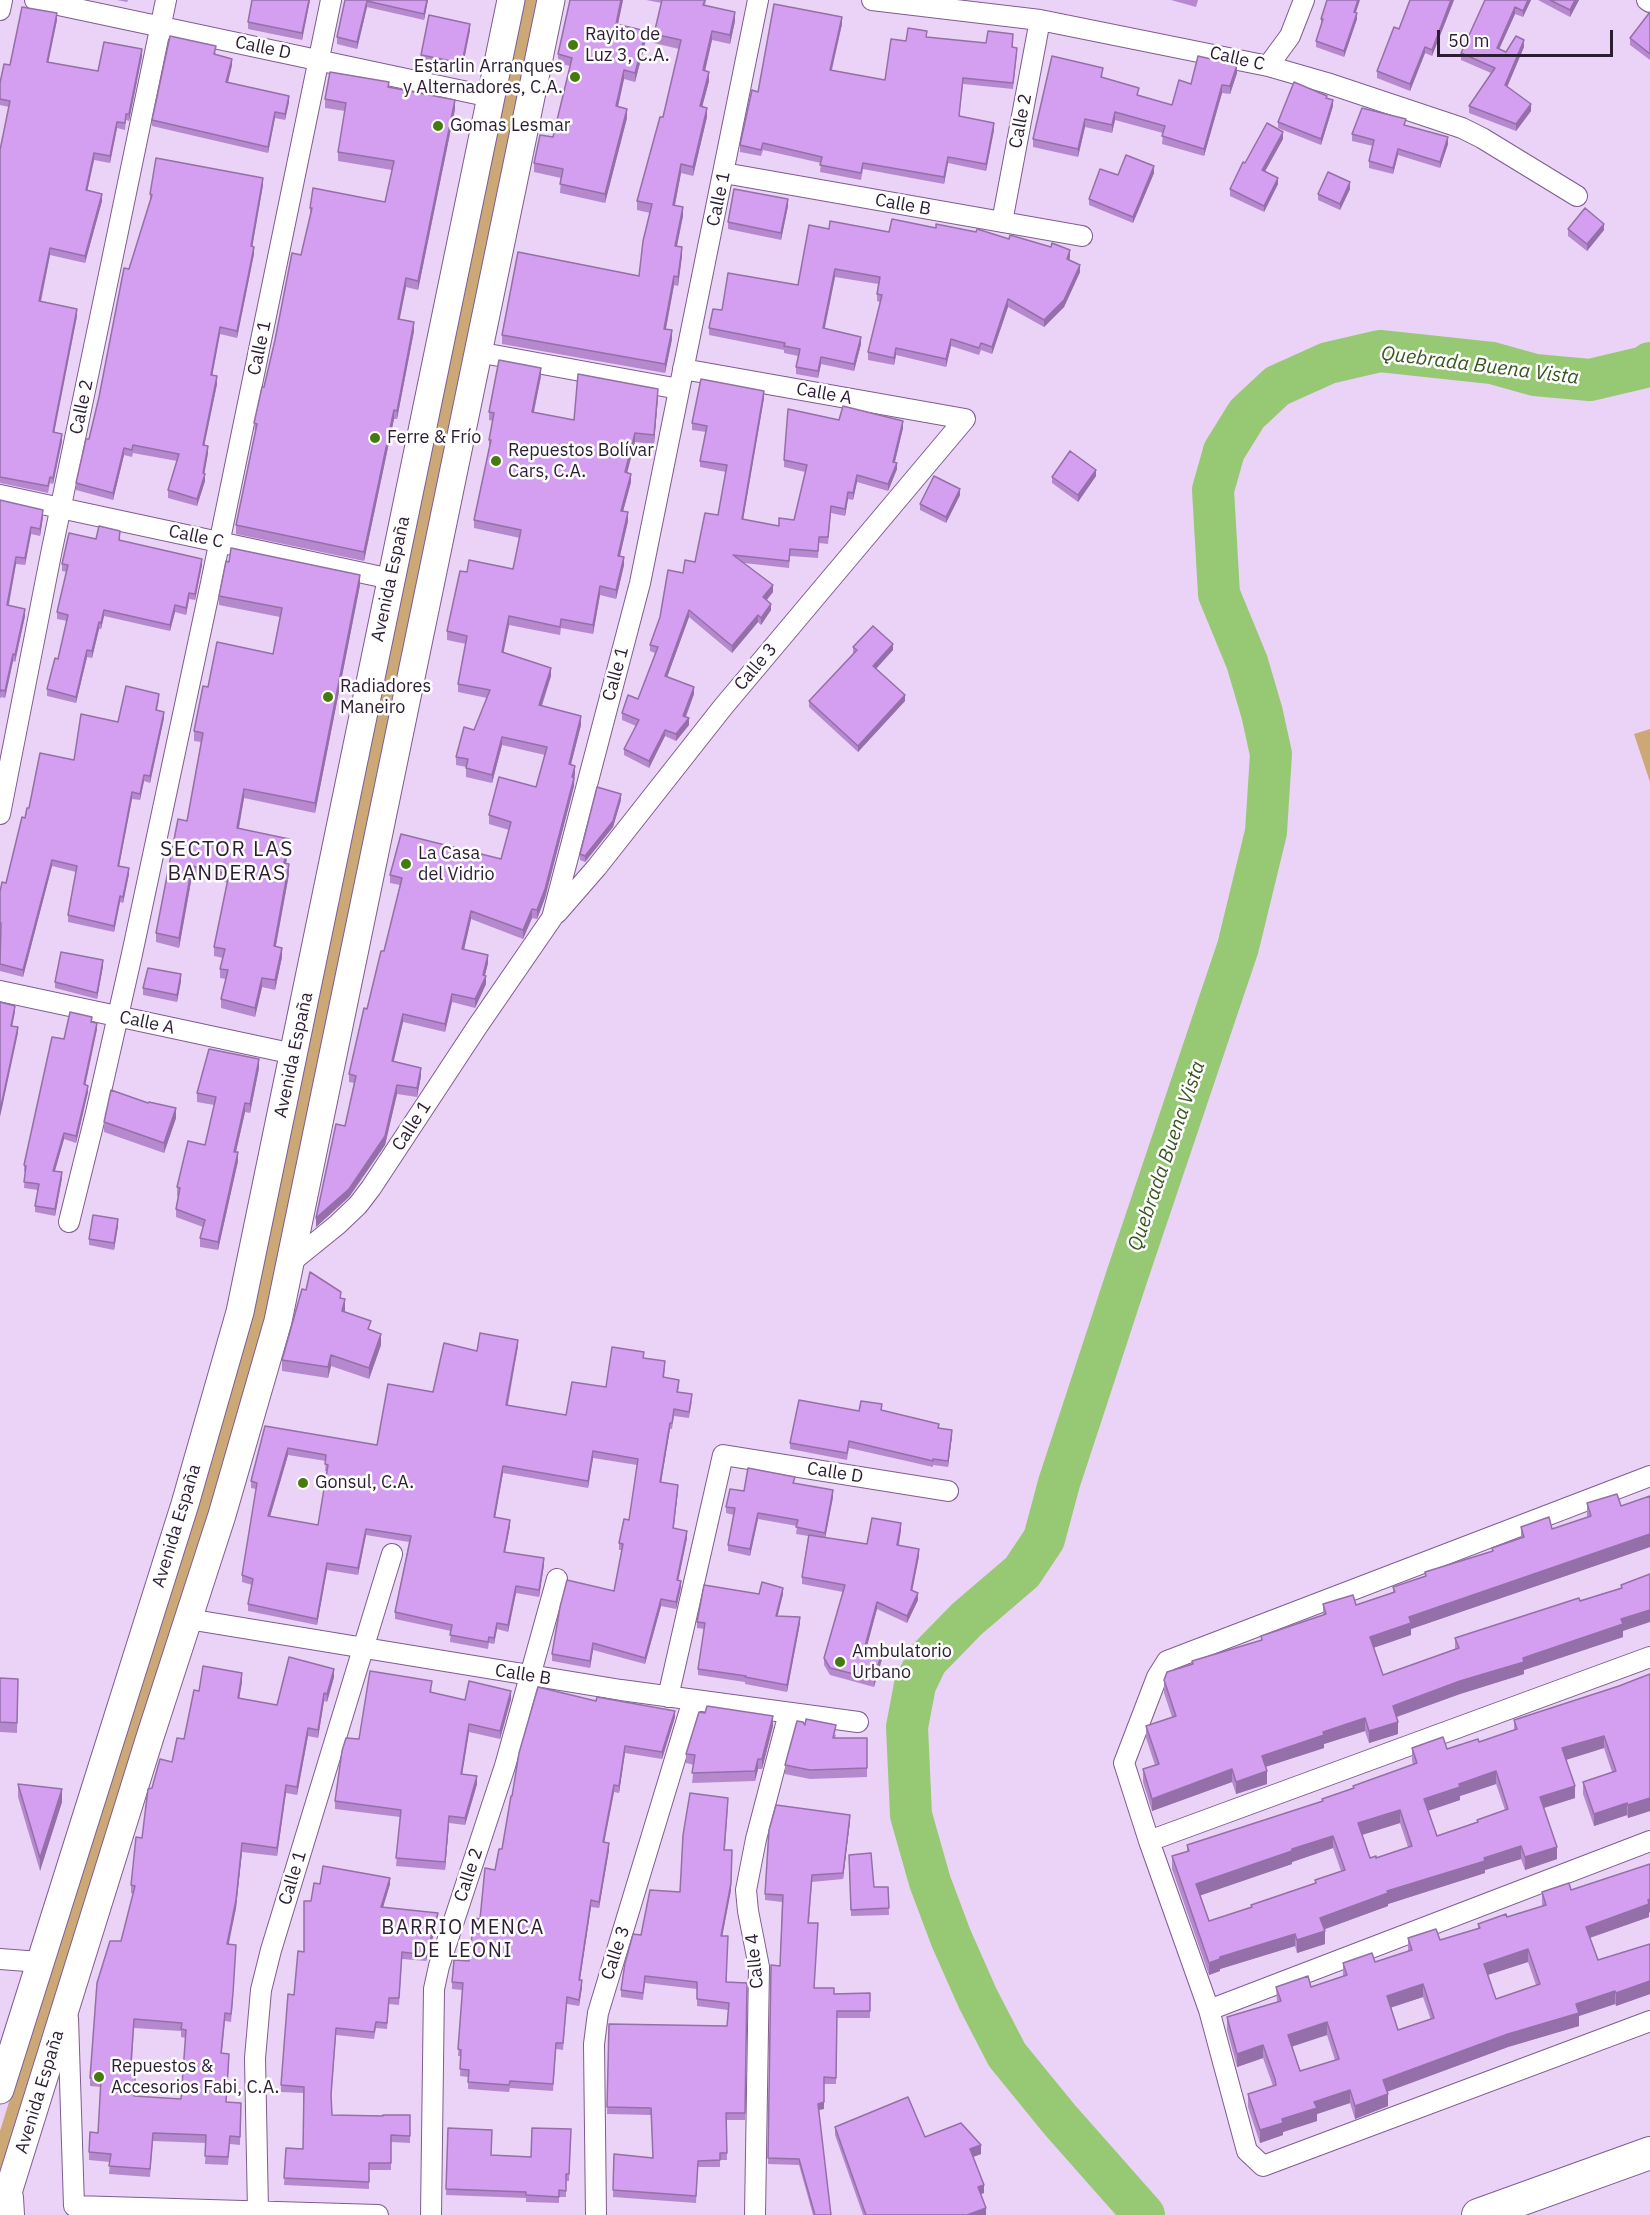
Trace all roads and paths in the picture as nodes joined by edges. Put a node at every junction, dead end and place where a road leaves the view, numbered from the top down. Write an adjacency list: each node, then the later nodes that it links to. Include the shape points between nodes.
1 (2, 0): 10 (street)
2 (35, 0): 12 (street, Calle D)
3 (166, 0): 12 (street, Calle 2)
4 (331, 0): 13 (street, Calle 1)
5 (511, 0): 15 (main road, Avenida España)
6 (550, 0): 20 (main road, Avenida España)
7 (758, 0): 16 (street, Calle 1)
8 (872, 0): 11 (street, Calle C)
9 (1304, 0): 14 (street, via 1290,36)
10 (0, 10)
11 (1040, 20): 14 (street, Calle C); 18 (street, Calle 2)
12 (161, 26): 13 (street, Calle D); 25 (street, Calle 2)
13 (319, 60): 15 (street, Calle D); 26 (street, Calle 1)
14 (1268, 66): 17 (street, Calle C, via 1462,128)
15 (491, 97): 27 (main road, Avenida España)
16 (724, 173): 18 (street, Calle B); 21 (street, Calle 1)
17 (1577, 196)
18 (1002, 222): 19 (street, Calle B)
19 (1082, 236)
20 (477, 352): 22 (street); 34 (main road, Avenida España)
21 (683, 369): 22 (street, Calle 1); 23 (street, Calle A)
22 (679, 389): 29 (street, Calle 1, via 640,583)
23 (965, 419): 29 (street, Calle 3, via 723,706 597,867)
24 (0, 495): 25 (street, Calle C)
25 (60, 508): 26 (street, Calle C); 28 (street, Calle 2)
26 (220, 542): 27 (street, Calle C); 31 (street, Calle 1)
27 (392, 579): 32 (main road, Avenida España)
28 (0, 814)
29 (552, 918): 34 (street, Calle 1, via 372,1188 358,1205)
30 (0, 992): 31 (street, Calle A)
31 (118, 1017): 32 (street, Calle A); 33 (street, Calle 1)
32 (294, 1054): 50 (main road, Avenida España, via 230,1351)
33 (69, 1222)
34 (290, 1263): 39 (main road, Avenida España, via 259,1393)
35 (1650, 1476): 47 (street, via 1167,1661 1124,1763)
36 (948, 1491): 43 (street, Calle D, via 723,1455)
37 (392, 1554): 40 (street, Calle 1)
38 (557, 1579): 42 (street, Calle 2)
39 (189, 1619): 40 (street, Calle B); 51 (main road, Avenida España)
40 (363, 1648): 42 (street, Calle B); 57 (street, Calle 1, via 261,1990 255,2058)
41 (1650, 1657): 47 (street)
42 (530, 1676): 43 (street, Calle B); 60 (street, Calle 2, via 434,1989)
43 (668, 1697): 44 (street, Calle B)
44 (693, 1700): 45 (street, Calle B); 61 (street, Calle 3, via 598,2013 594,2044)
45 (789, 1713): 46 (street, Calle B); 62 (street, Calle 4, via 746,1890 759,1967)
46 (858, 1722)
47 (1149, 1841): 52 (street)
48 (1650, 1841): 52 (street)
49 (0, 1959): 50 (street)
50 (40, 1962): 54 (main road, Avenida España)
51 (68, 2003): 56 (main road, Avenida España); 57 (street, Avenida España, via 74,2206)
52 (1209, 2010): 53 (street, via 1247,2151 1263,2166)
53 (1650, 2021)
54 (0, 2090)
55 (1650, 2153): 63 (main road)
56 (5, 2209)
57 (258, 2211): 58 (street)
58 (369, 2215): 59 (street)
59 (378, 2215)
60 (431, 2215)
61 (596, 2215)
62 (755, 2215)
63 (1478, 2215)

